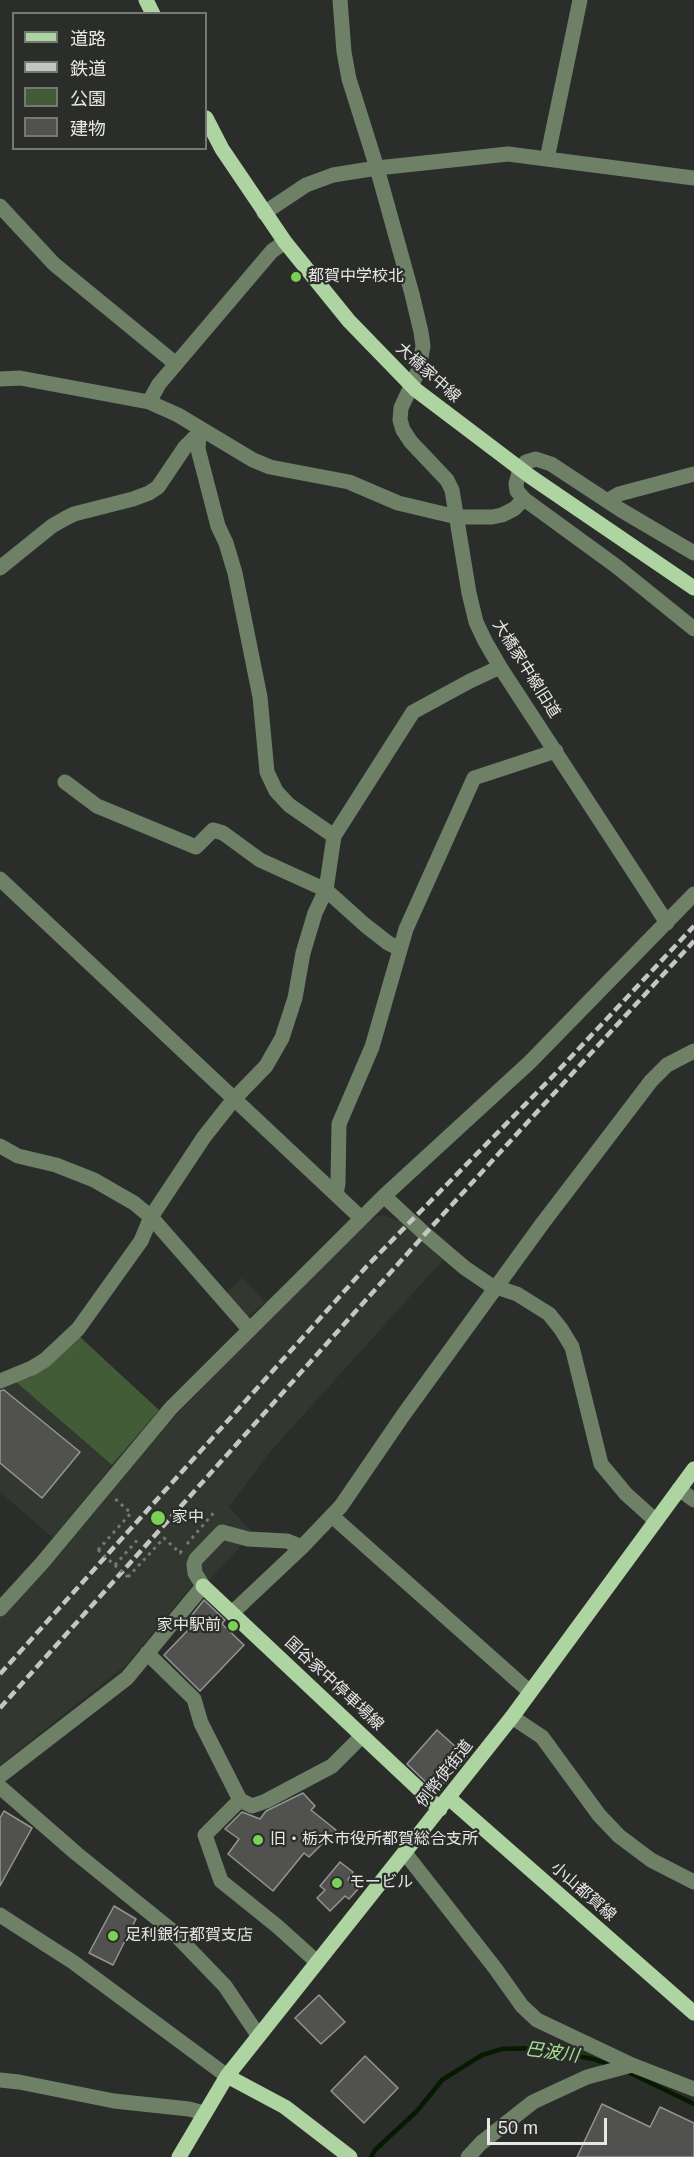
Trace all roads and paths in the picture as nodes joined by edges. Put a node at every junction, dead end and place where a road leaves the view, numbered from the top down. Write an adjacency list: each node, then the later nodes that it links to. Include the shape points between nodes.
1 (340, 0): 5 (street, via 349,79)
2 (580, 0): 4 (street)
3 (207, 120): 8 (main road, 大橋家中線)
4 (547, 159): 5 (street, via 508,154); 6 (street)
5 (377, 168): 8 (street, via 322,178); 12 (street, via 421,332 422,357)
6 (694, 178)
7 (0, 206): 10 (street, via 54,264)
8 (264, 213): 9 (main road, 大橋家中線)
9 (285, 242): 10 (street); 12 (main road, 大橋家中線, via 349,321)
10 (176, 364): 13 (street)
11 (0, 379): 13 (street, via 20,378)
12 (411, 384): 15 (main road, 大橋家中線); 19 (street, 大橋家中線旧道, via 400,420 411,441 447,480)
13 (150, 402): 14 (street, via 178,415)
14 (200, 433): 19 (street, via 270,467 349,482 398,503); 21 (street, via 185,447 164,480 149,493 66,518); 27 (street, via 198,449 235,573 260,697 267,772 289,805)
15 (520, 469): 17 (street, via 517,491); 18 (street, via 526,462 543,460); 22 (main road, 大橋家中線)
16 (694, 474): 18 (street, via 619,494)
17 (524, 499): 19 (street, via 502,515); 23 (street)
18 (607, 501): 20 (street)
19 (457, 517): 24 (street, 大橋家中線旧道, via 476,622)
20 (694, 553)
21 (0, 568)
22 (694, 588)
23 (694, 629)
24 (500, 667): 25 (street, 大橋家中線旧道); 27 (street, via 413,712)
25 (556, 751): 31 (street, 大橋家中線旧道); 32 (street, via 474,778)
26 (65, 782): 29 (street, via 97,806 196,847 213,830 223,833 260,860)
27 (334, 836): 29 (street)
28 (0, 879): 34 (street)
29 (326, 890): 32 (street, via 365,925); 34 (street, via 315,913 296,998 282,1038 266,1066)
30 (694, 894): 31 (street)
31 (667, 923): 37 (street, via 530,1062)
32 (400, 949): 36 (street, via 372,1047 339,1124)
33 (694, 1051): 40 (street, via 667,1065 651,1081)
34 (234, 1099): 36 (street); 38 (street)
35 (0, 1146): 38 (street, via 18,1156 94,1180)
36 (336, 1195): 39 (street)
37 (384, 1196): 39 (street); 40 (street, via 465,1268)
38 (151, 1217): 41 (street); 42 (street, via 141,1241 78,1329 45,1360)
39 (361, 1218): 41 (street)
40 (497, 1288): 48 (street); 49 (street, via 517,1294 549,1314 561,1329 572,1347 601,1464)
41 (249, 1329): 54 (street, via 171,1408)
42 (0, 1381)
43 (694, 1469): 44 (main road, 例幣使街道)
44 (679, 1489): 46 (street); 49 (main road, 例幣使街道)
45 (109, 1493): 52 (path, bridge, via 131,1513 98,1550)
46 (694, 1500)
47 (216, 1510): 52 (path, bridge, via 180,1553 164,1538 128,1577)
48 (332, 1516): 51 (street); 57 (street)
49 (656, 1521): 57 (main road, 例幣使街道)
50 (140, 1537): 52 (path)
51 (302, 1547): 53 (street, via 287,1541 248,1539 222,1532 196,1559 195,1573); 55 (street)
52 (115, 1565)
53 (203, 1586): 55 (main road, 国谷家中停車場線); 56 (street)
54 (0, 1610)
55 (232, 1613): 59 (main road, 国谷家中停車場線)
56 (147, 1653): 60 (street, via 127,1678); 62 (street, via 194,1699 201,1723)
57 (530, 1692): 58 (main road, 例幣使街道)
58 (512, 1717): 63 (main road, 例幣使街道); 65 (street, via 542,1737 619,1836 651,1860)
59 (362, 1736): 62 (street, via 332,1766 276,1796 252,1806); 63 (main road, 国谷家中停車場線)
60 (0, 1776)
61 (0, 1787): 69 (street, via 170,1929 225,1986)
62 (240, 1800): 67 (street, via 205,1835 221,1881)
63 (444, 1803): 64 (main road, 例幣使街道); 68 (main road, 小山都賀線)
64 (405, 1853): 67 (main road, 例幣使街道); 70 (street, via 522,2006 537,2020)
65 (694, 1882)
66 (0, 1915): 71 (street, via 72,1962)
67 (317, 1962): 69 (main road, 例幣使街道)
68 (694, 2013)
69 (258, 2035): 71 (main road, 例幣使街道)
70 (632, 2065): 73 (street); 77 (street, via 587,2077 533,2102)
71 (227, 2076): 74 (main road, 例幣使街道); 76 (main road, via 285,2107)
72 (0, 2080): 74 (street)
73 (694, 2090)
74 (204, 2113): 75 (main road, 例幣使街道)
75 (179, 2157)
76 (350, 2157)
77 (468, 2157)

